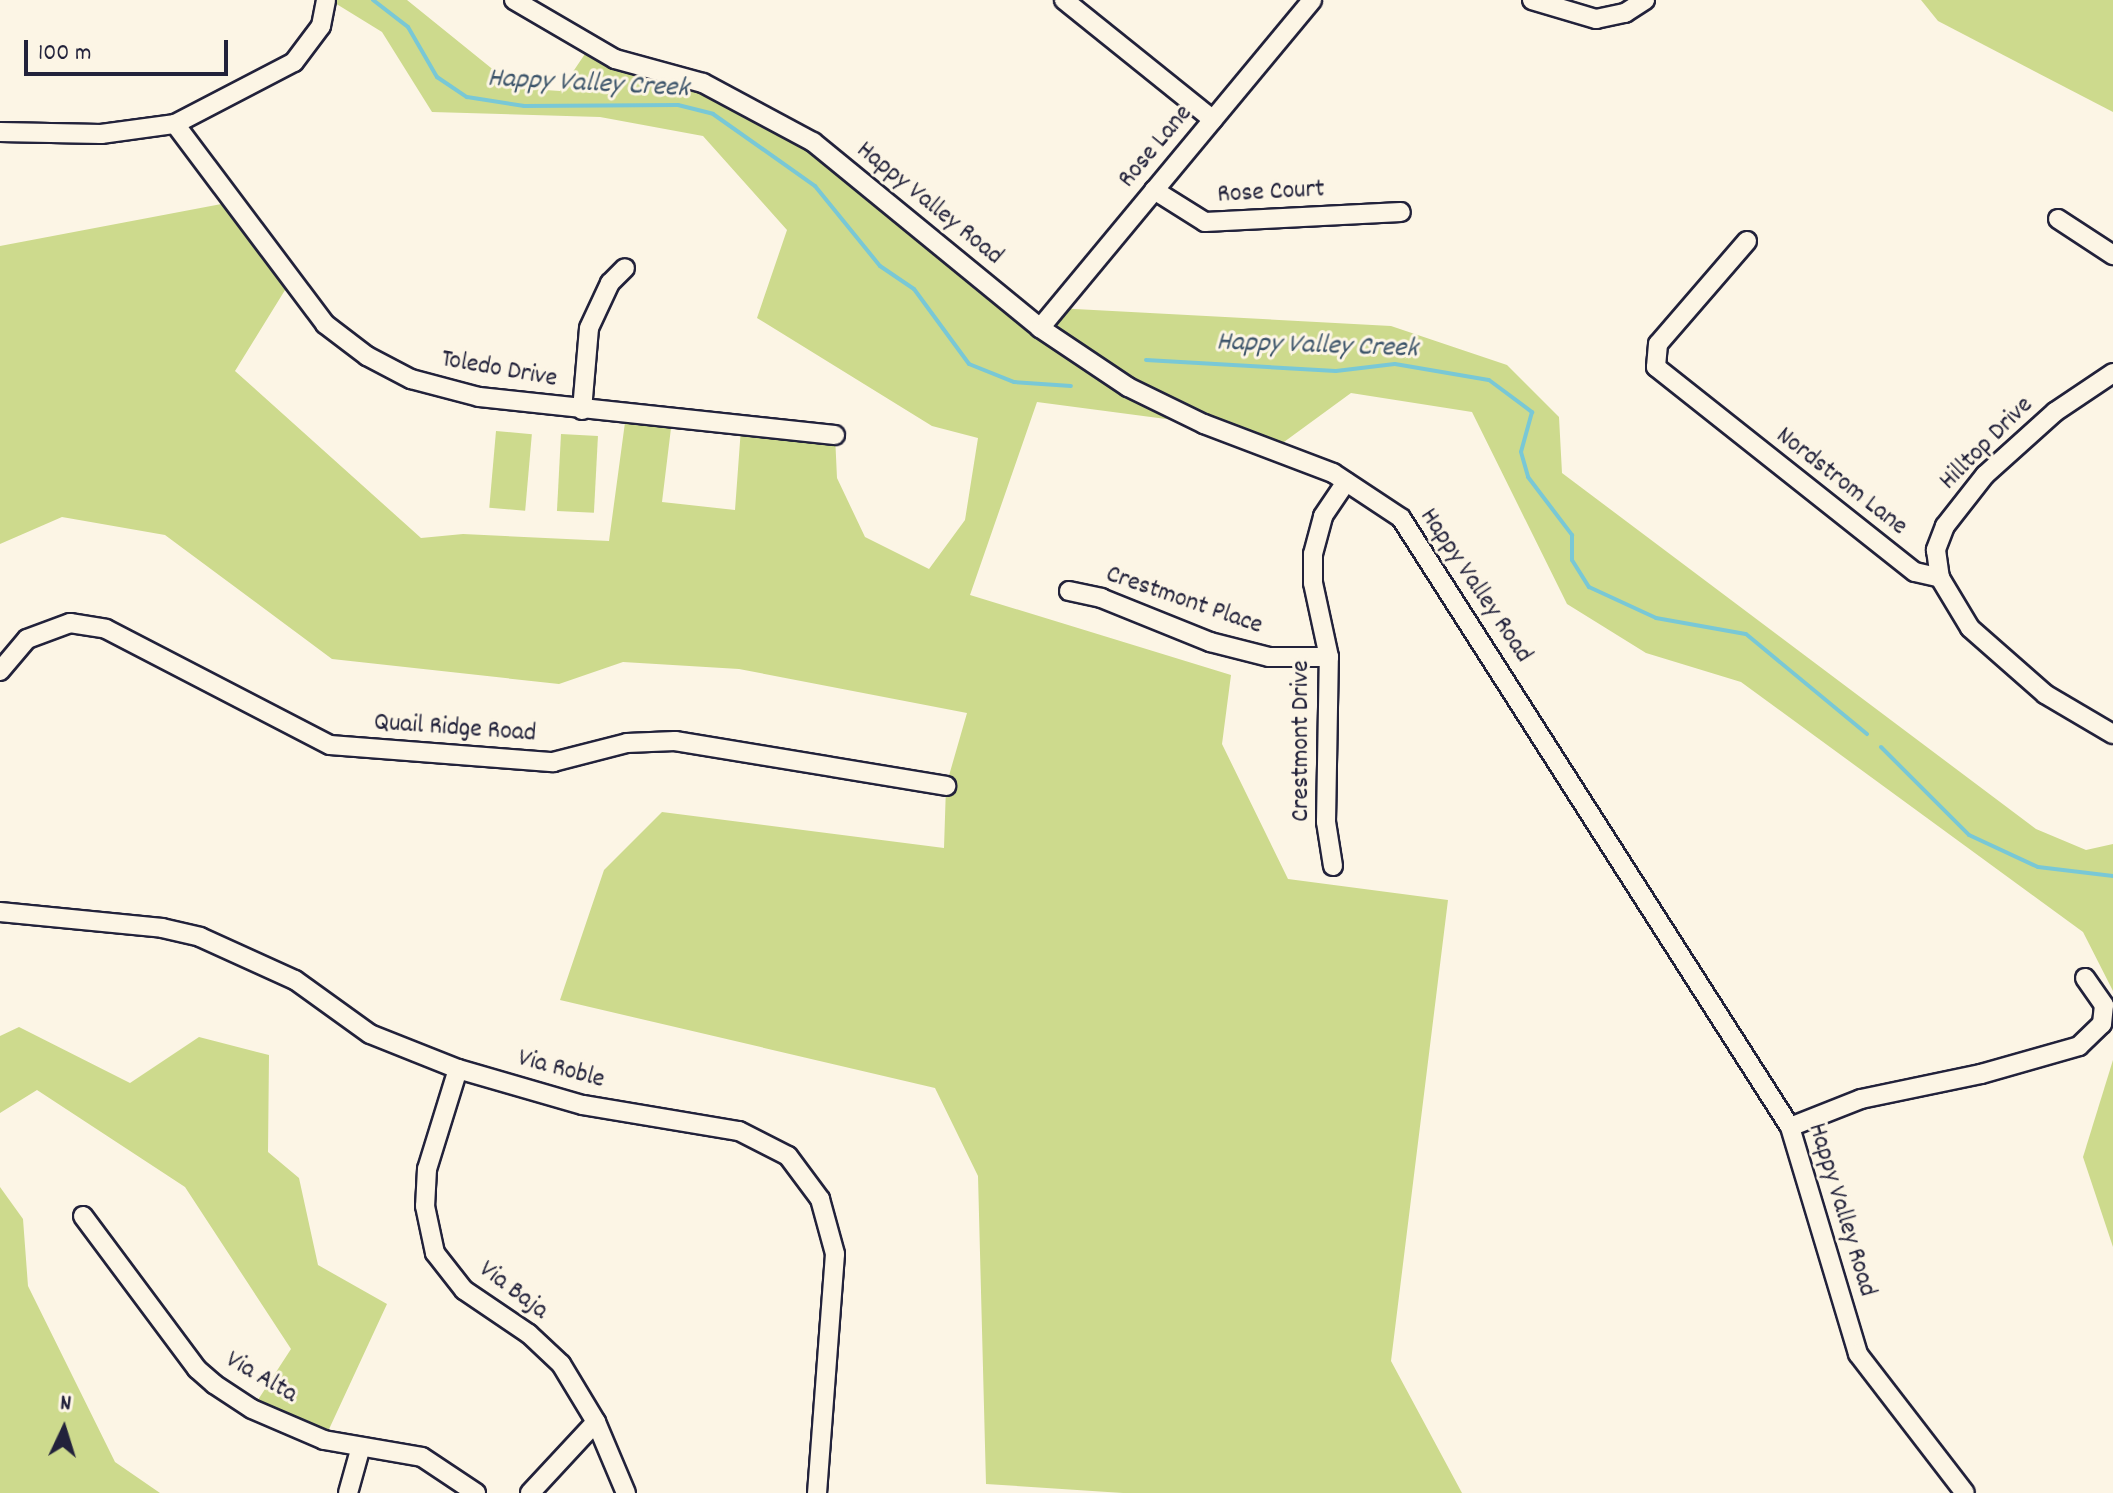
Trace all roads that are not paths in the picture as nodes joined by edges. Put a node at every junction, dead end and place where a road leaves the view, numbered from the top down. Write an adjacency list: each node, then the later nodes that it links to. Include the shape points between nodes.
1 (326, 0): 8 (street, via 321,26 294,62)
2 (514, 0): 16 (street, Happy Valley Road, via 615,59 703,83 813,142)
3 (1064, 0): 7 (street)
4 (1312, 0): 7 (street, Rose Lane)
5 (1532, 0): 6 (street, via 1596,19 1625,13)
6 (1645, 0)
7 (1213, 120): 10 (street, Rose Lane)
8 (175, 124): 9 (street, via 101,134); 18 (street, Toledo Drive, via 290,282 325,324 367,356 442,390)
9 (0, 132)
10 (1154, 190): 11 (street, Rose Court, via 1205,222); 16 (street, Rose Lane)
11 (1401, 212)
12 (2058, 219): 14 (street)
13 (1747, 241): 21 (street, Nordstrom Lane, via 1658,344 1656,367 1915,572)
14 (2113, 255)
15 (625, 268): 18 (street, via 610,283 589,328)
16 (1040, 328): 20 (street, Happy Valley Road, via 1128,387)
17 (2113, 373): 21 (street, Hilltop Drive, via 2055,412 1963,500 1936,550)
18 (582, 410): 19 (street, Toledo Drive)
19 (835, 435)
20 (1346, 482): 23 (street, Crestmont Drive, via 1323,516 1313,554 1313,583); 31 (street, Happy Valley Road, via 1401,518 1420,544)
21 (1940, 578): 25 (street, via 1970,628 2045,694)
22 (1069, 591): 23 (street, Crestmont Place, via 1101,598 1210,642 1269,657)
23 (1329, 657): 27 (street, Crestmont Drive, via 1326,822)
24 (0, 671): 26 (street, Quail Ridge Road, via 27,639 70,623 106,629 330,745 553,762 627,743 675,741)
25 (2113, 734)
26 (946, 786)
27 (1333, 866)
28 (0, 912): 30 (street, Via Roble, via 162,928 225,946 295,980 370,1034)
29 (2085, 978): 31 (street, via 2104,1005 2102,1024 2079,1046 1981,1074 1861,1099)
30 (458, 1069): 33 (street, Via Baja, via 427,1169 425,1206 435,1253 464,1290 529,1334 561,1364); 39 (street, Via Roble, via 583,1105 739,1131 788,1156 811,1182 828,1216 835,1254)
31 (1790, 1127): 40 (street, Happy Valley Road, via 1858,1354)
32 (83, 1216): 34 (street, Via Alta, via 197,1369 214,1384 252,1409)
33 (596, 1422): 37 (street); 38 (street, Via Baja)
34 (360, 1450): 35 (street); 36 (street, Via Alta, via 422,1457)
35 (348, 1493)
36 (476, 1493)
37 (530, 1493)
38 (626, 1493)
39 (817, 1493)
40 (1965, 1493)

